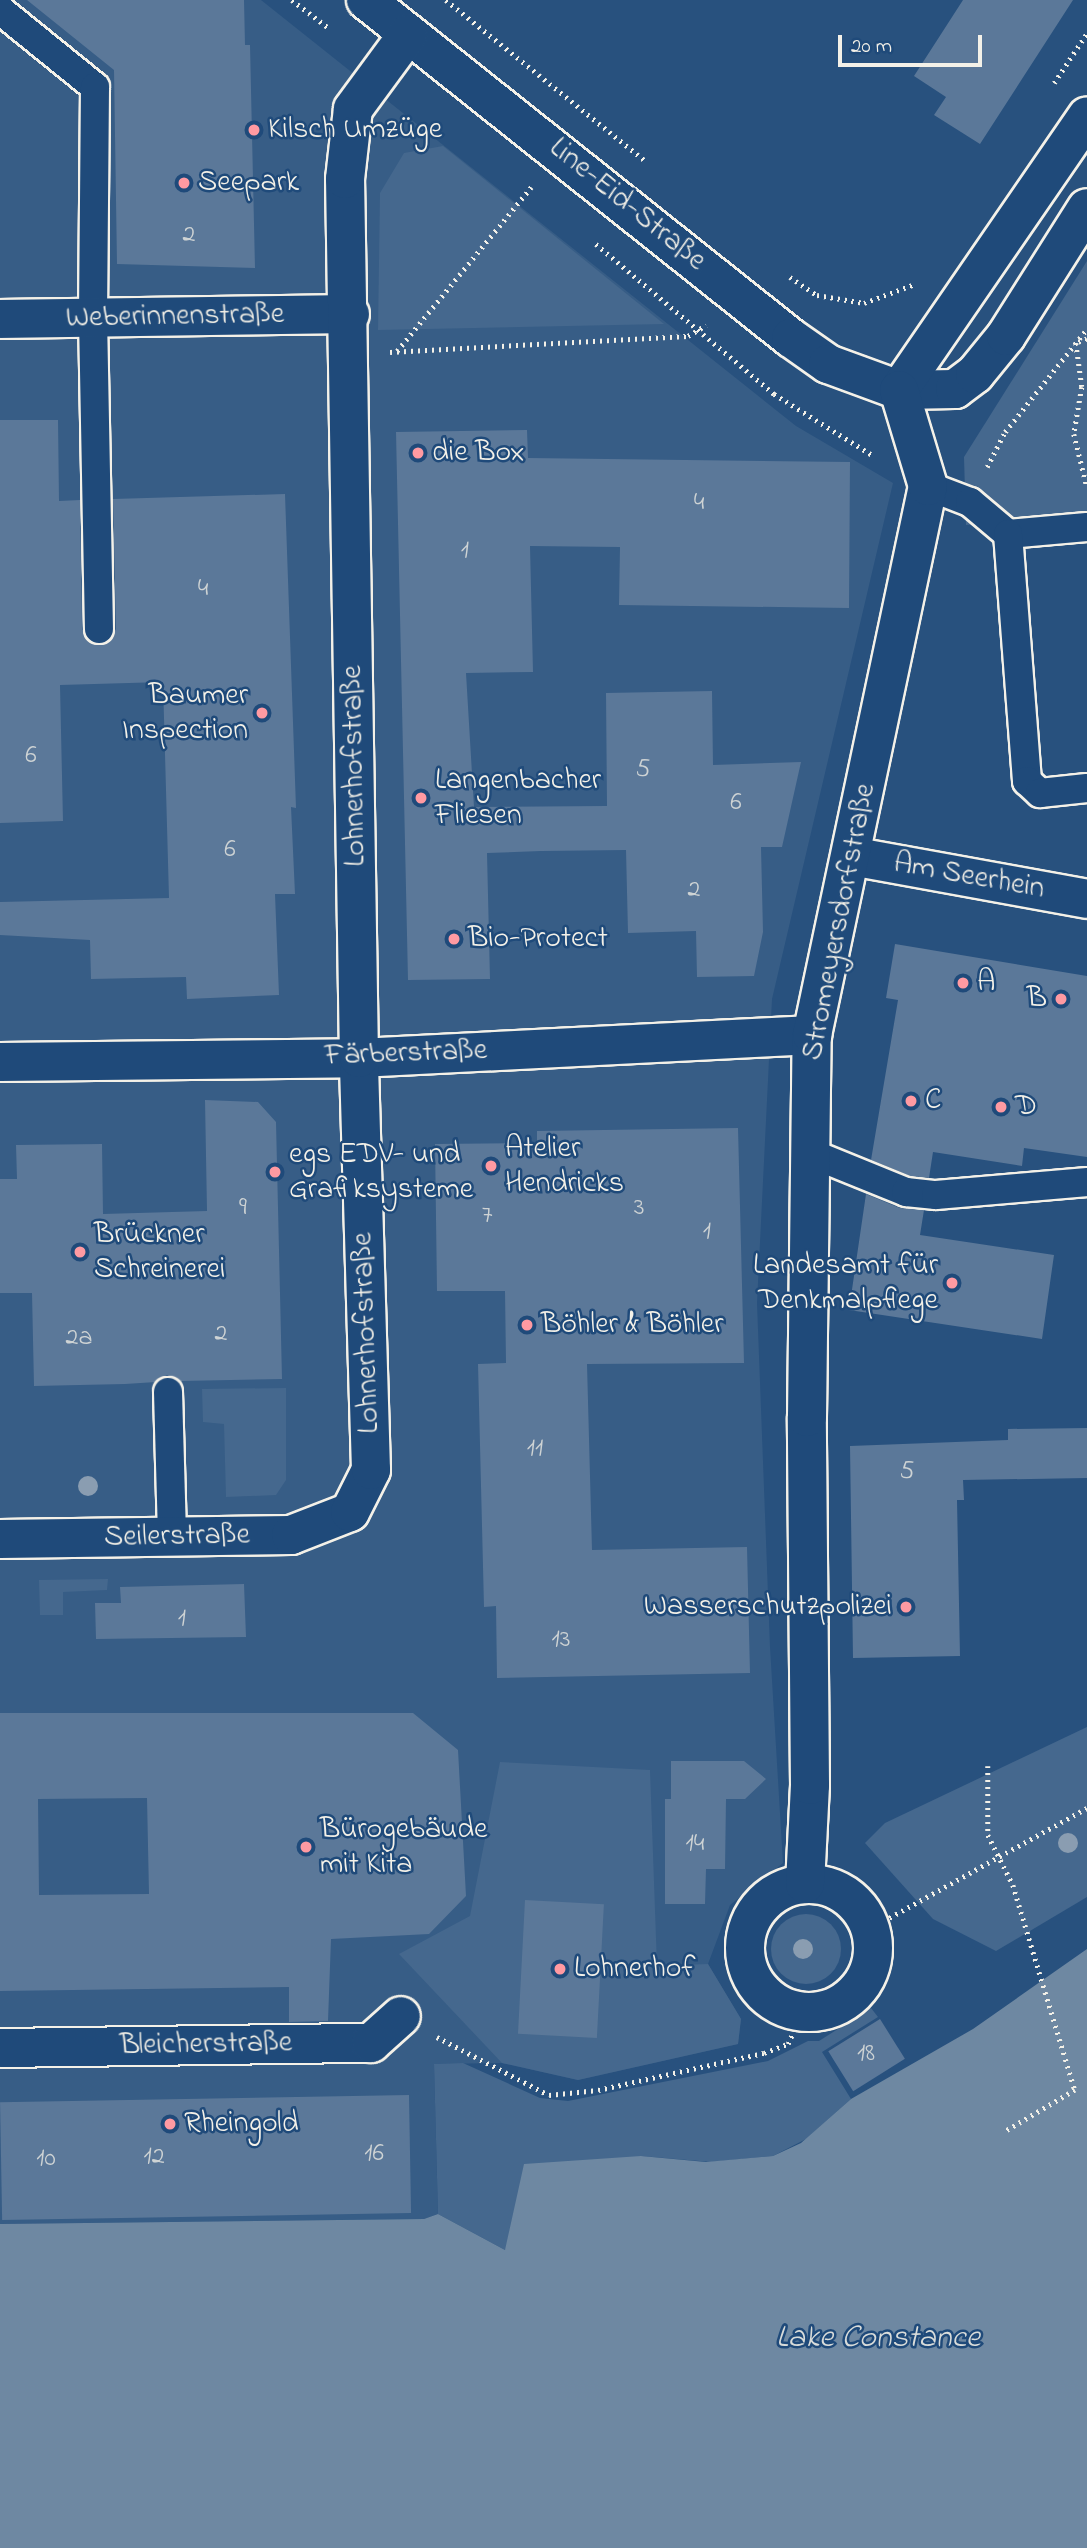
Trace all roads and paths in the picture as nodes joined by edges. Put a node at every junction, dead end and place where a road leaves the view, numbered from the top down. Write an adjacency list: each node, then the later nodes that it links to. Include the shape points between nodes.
1 (366, 0): 4 (street, Line-Eid-Straße)
2 (446, 0): 6 (path)
3 (0, 10): 14 (lane, via 95,87)
4 (408, 34): 12 (street, Line-Eid-Straße); 13 (street, Lohnerhofstraße, via 353,109 345,178)
5 (1087, 116): 22 (street)
6 (658, 171)
7 (541, 197): 20 (path, via 530,188)
8 (1087, 208): 22 (street, via 1006,336 975,374 955,389)
9 (594, 242): 17 (path)
10 (784, 272): 11 (path, via 817,295 864,303 910,289)
11 (920, 279)
12 (735, 292): 17 (path); 22 (street, Line-Eid-Straße, via 828,364)
13 (350, 314): 14 (street, Weberinnenstraße); 21 (street, Lohnerhofstraße)
14 (93, 318): 15 (street, Weberinnenstraße); 28 (lane)
15 (0, 319)
16 (1087, 329): 19 (path)
17 (700, 333): 20 (path); 23 (path, via 774,394)
18 (1087, 339): 19 (path)
19 (1076, 344): 24 (path, via 1082,387 1074,434); 25 (path, via 1005,432)
20 (397, 351): 21 (path)
21 (350, 354): 33 (street, Lohnerhofstraße)
22 (899, 390): 23 (street, Stromeyersdorfstraße)
23 (928, 486): 25 (lane); 30 (street, Stromeyersdorfstraße)
24 (1087, 487)
25 (970, 502): 27 (lane)
26 (1087, 527): 27 (lane)
27 (1008, 534): 29 (lane, via 1027,782 1040,793)
28 (99, 629)
29 (1087, 788)
30 (851, 856): 31 (street, Am Seerhein); 32 (street, Stromeyersdorfstraße)
31 (1087, 899)
32 (812, 1035): 33 (street, Färberstraße); 35 (street, Stromeyersdorfstraße)
33 (359, 1058): 34 (street, Färberstraße); 38 (street, Lohnerhofstraße, via 371,1470)
34 (0, 1062)
35 (810, 1153): 36 (lane, via 876,1182 926,1194); 44 (street, Stromeyersdorfstraße, via 810,1785)
36 (1087, 1182)
37 (168, 1392): 39 (lane)
38 (350, 1512): 39 (street, Seilerstraße, via 291,1535)
39 (172, 1537): 40 (street, Seilerstraße)
40 (0, 1539)
41 (988, 1766): 43 (path, via 988,1835)
42 (1087, 1808): 43 (path)
43 (999, 1859): 45 (path); 49 (path, via 1013,1885 1075,2090)
44 (805, 1884): 45 (street, via 846,1895); 46 (street, via 785,1888 766,1900 752,1916 745,1947 751,1978 764,1994 781,2007)
45 (871, 1928): 46 (street, via 874,1950 870,1971 859,1989 843,2003)
46 (802, 2012): 47 (path, via 788,2044 764,2053 611,2088 549,2095)
47 (401, 2016): 48 (street, Bleicherstraße, via 371,2043)
48 (0, 2048)
49 (1006, 2131)

